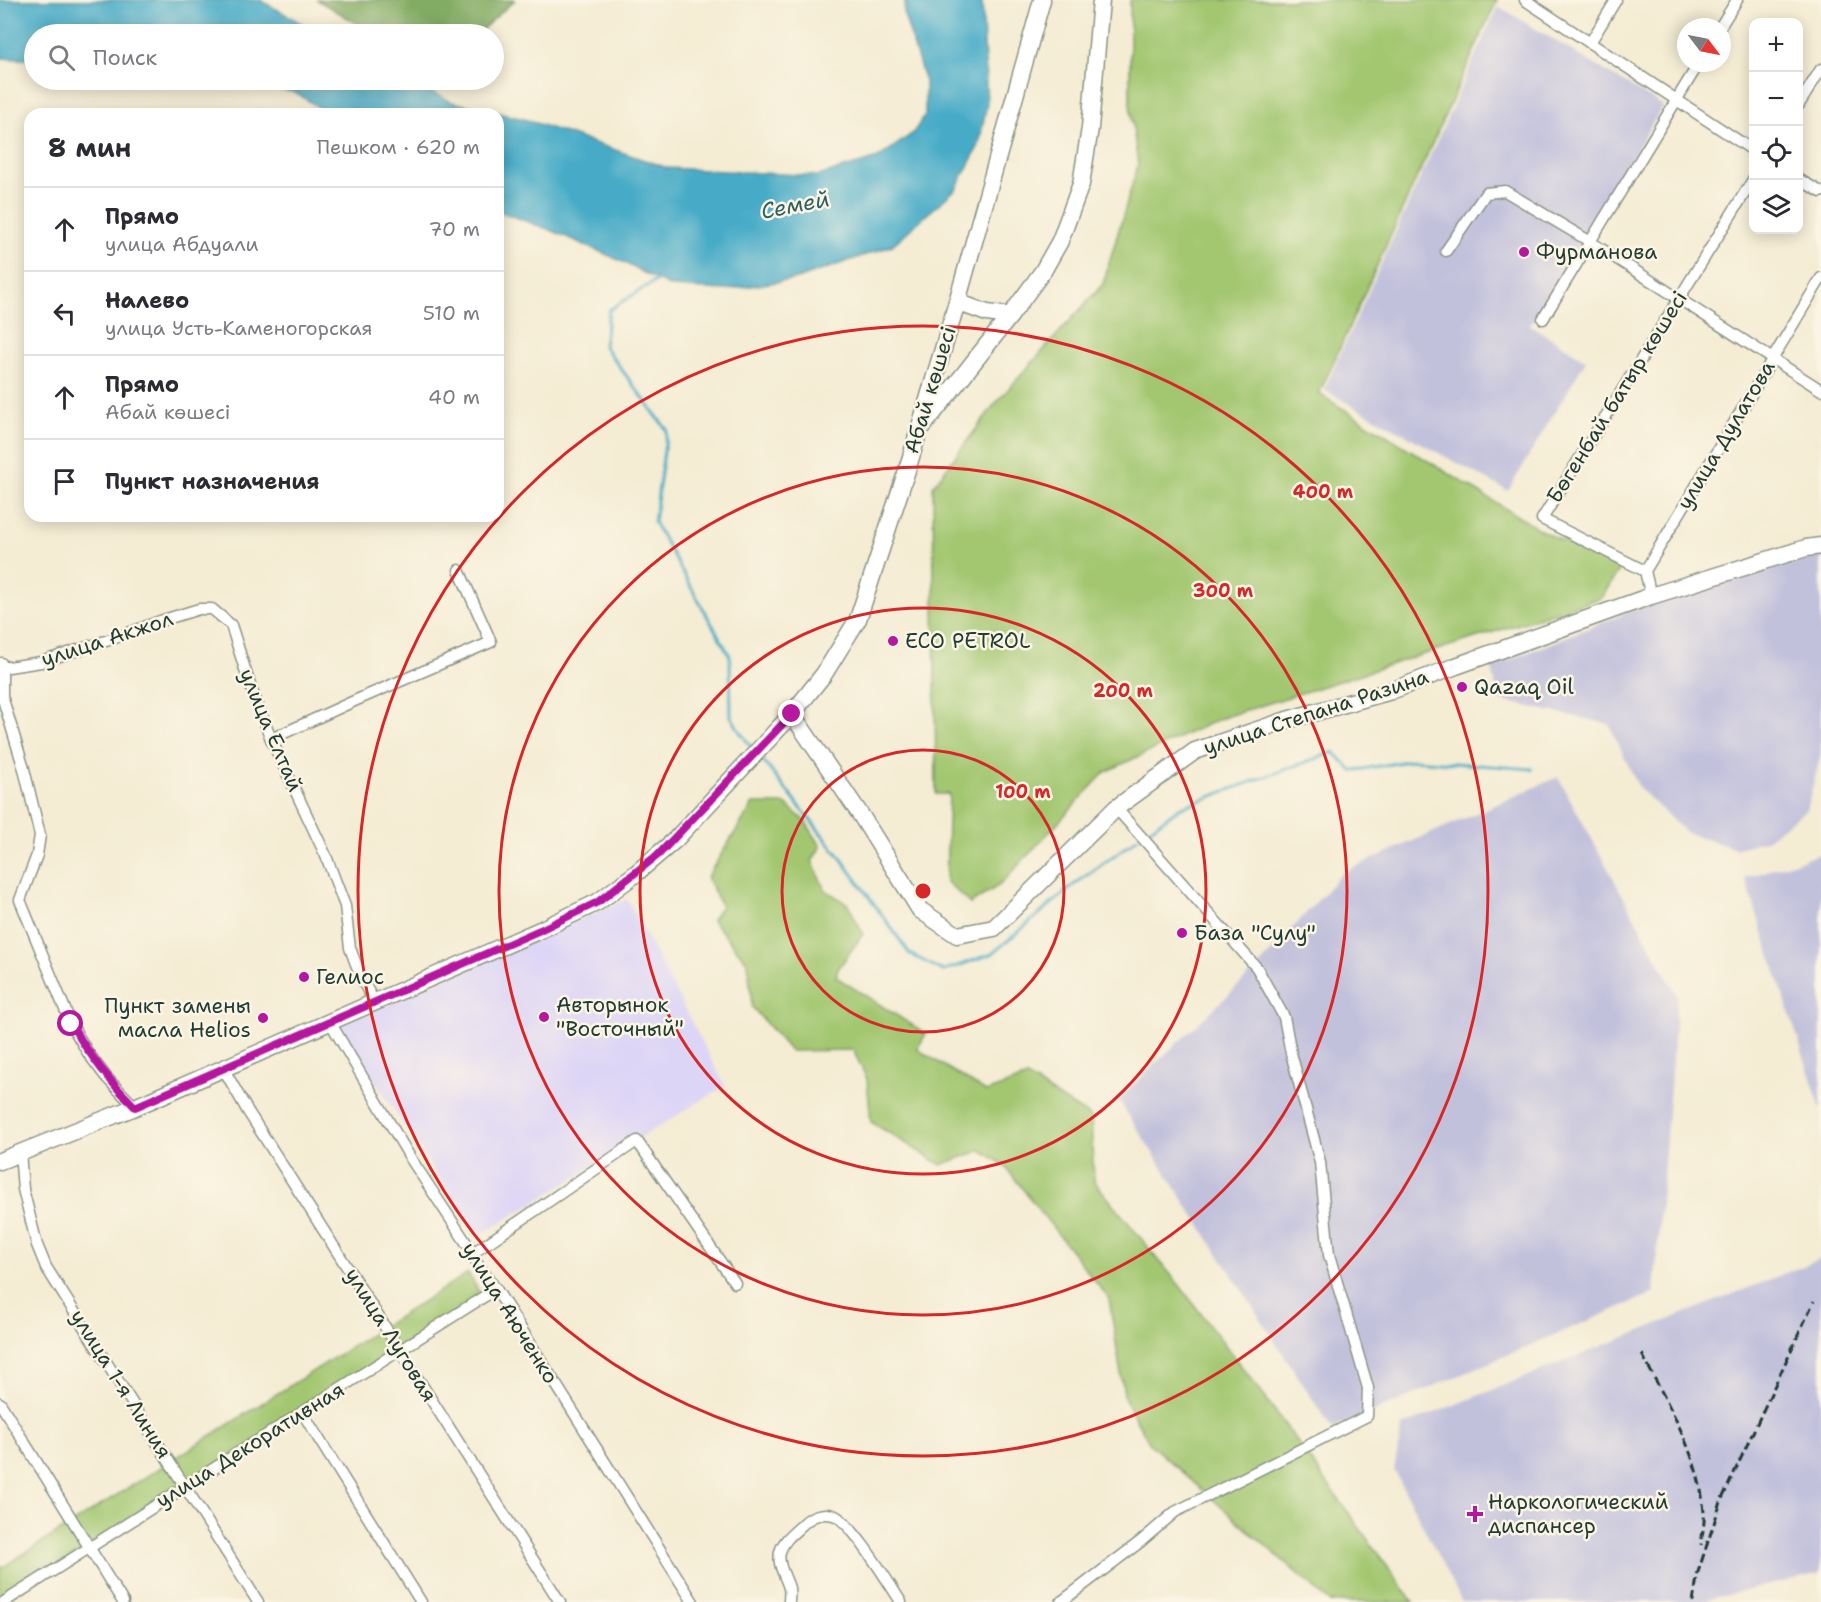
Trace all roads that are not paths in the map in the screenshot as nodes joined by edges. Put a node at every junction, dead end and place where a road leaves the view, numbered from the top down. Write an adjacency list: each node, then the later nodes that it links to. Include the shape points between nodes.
1 (1042, 0): 20 (main road, Абай көшесі)
2 (1101, 0): 21 (main road, via 1081,184 1060,241)
3 (1525, 0): 7 (street)
4 (1616, 0): 7 (street)
5 (1737, 0): 6 (street)
6 (1726, 18)
7 (1590, 43): 11 (street)
8 (1821, 69): 10 (street)
9 (1694, 72): 11 (street)
10 (1803, 98)
11 (1676, 101): 12 (street); 16 (street)
12 (1749, 148)
13 (1753, 180): 19 (street, Бөгенбай батыр көшесі)
14 (1800, 180): 15 (street)
15 (1821, 192)
16 (1589, 241): 17 (street, via 1505,191 1486,193); 19 (street); 22 (street)
17 (1446, 251)
18 (1821, 278): 23 (street, улица Дулатова)
19 (1677, 299): 23 (street); 28 (street, Бөгенбай батыр көшесі, via 1542,519)
20 (957, 302): 21 (main road); 25 (main road, Абай көшесі)
21 (1010, 316): 25 (main road)
22 (1543, 319)
23 (1772, 359): 24 (street); 28 (street, улица Дулатова)
24 (1821, 390)
25 (916, 435): 33 (main road, Абай көшесі, via 858,619 824,674)
26 (1821, 546): 29 (main road, улица Степана Разина)
27 (459, 570): 34 (street, via 491,642)
28 (1645, 571): 29 (street)
29 (1651, 597): 35 (main road, улица Степана Разина, via 1391,691 1195,751)
30 (212, 609): 31 (street, улица Акжол, via 160,621 41,662); 34 (street, улица Елтай, via 231,625)
31 (1, 665): 32 (street)
32 (1, 697): 39 (street, via 40,835 37,855 20,900 71,1024 106,1077)
33 (792, 714): 35 (main road, улица Степана Разина, via 920,910 957,935 994,928); 36 (main road, Абай көшесі, via 667,847 598,902)
34 (271, 739): 36 (street, улица Елтай, via 326,856 345,906 350,948)
35 (1116, 808): 58 (street, via 1257,968 1284,1017 1320,1162 1329,1256 1368,1388 1367,1416 1175,1512)
36 (375, 1003): 37 (main road, Абай көшесі)
37 (330, 1022): 38 (main road, Абай көшесі); 42 (street, улица Аюченко, via 411,1159)
38 (223, 1068): 39 (main road, Абай көшесі); 45 (street, улица Луговая)
39 (135, 1107): 40 (main road, Абай көшесі)
40 (20, 1152): 41 (main road, Абай көшесі); 48 (street, улица 1-я Линия, via 23,1189 46,1267)
41 (0, 1161)
42 (473, 1253): 43 (street, via 637,1141); 44 (street, улица Аюченко)
43 (735, 1282)
44 (496, 1289): 45 (street, улица Декоративная); 55 (street, улица Аюченко)
45 (401, 1349): 47 (street, улица Декоративная); 54 (street, улица Луговая)
46 (0, 1403): 49 (street)
47 (302, 1412): 48 (street, улица Декоративная); 53 (street)
48 (186, 1486): 49 (street, улица Декоративная); 52 (street, улица 1-я Линия)
49 (89, 1548): 50 (street, улица Декоративная); 51 (street)
50 (4, 1602)
51 (123, 1602)
52 (258, 1602)
53 (421, 1602)
54 (560, 1602)
55 (693, 1602)
56 (789, 1602): 57 (street, via 780,1553 787,1539 810,1517 824,1514 835,1515 852,1532)
57 (901, 1602)
58 (1061, 1602)

